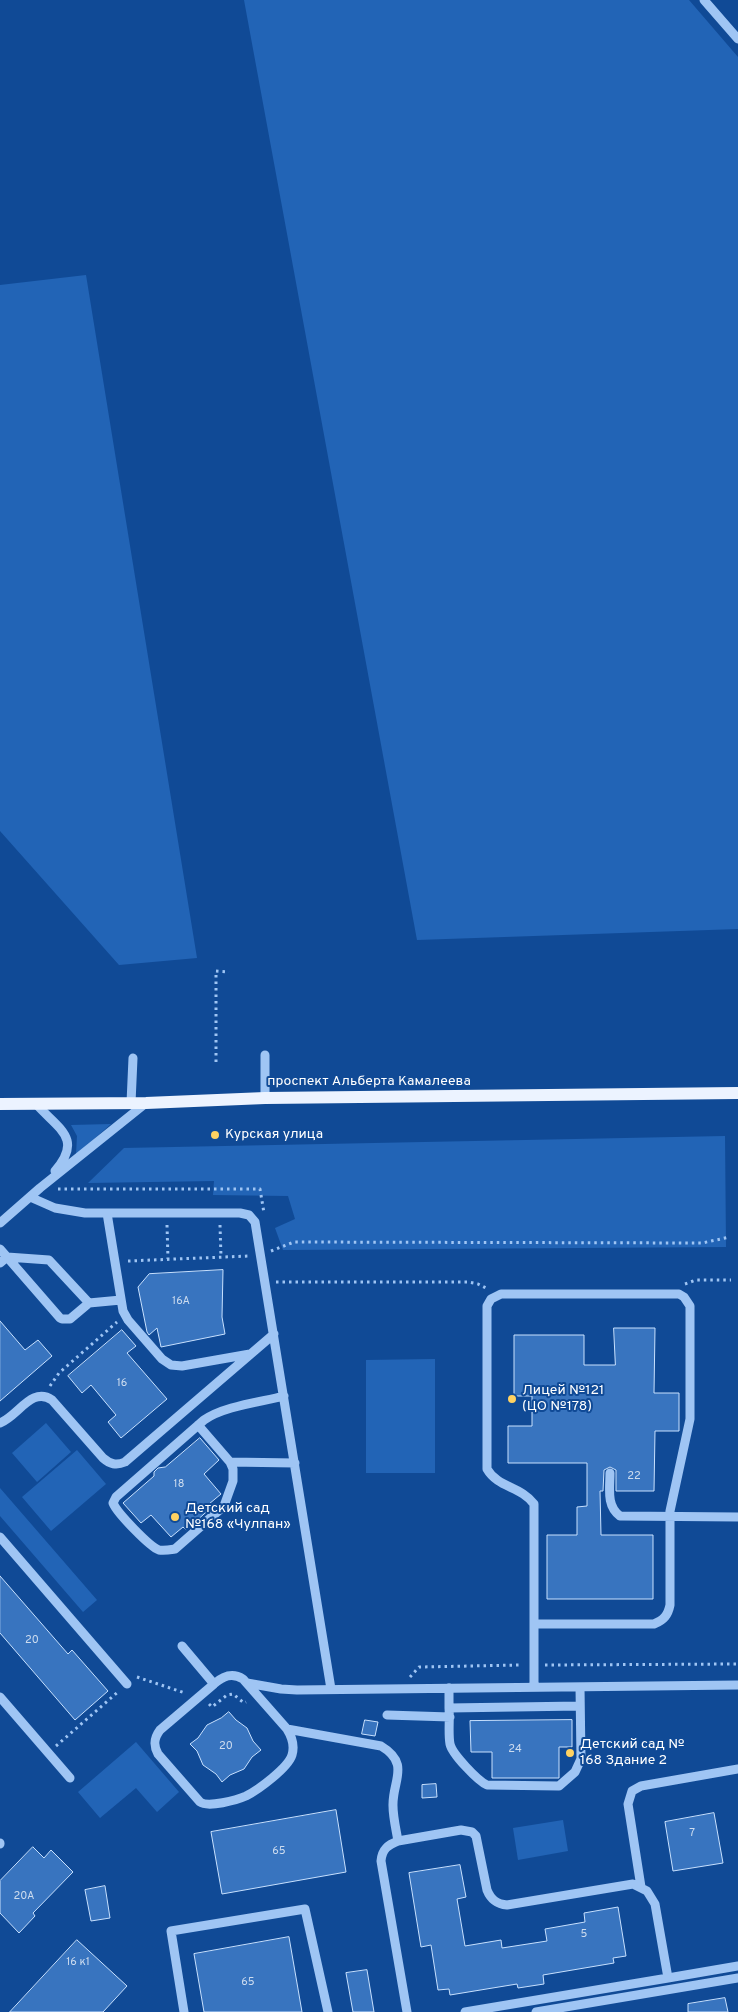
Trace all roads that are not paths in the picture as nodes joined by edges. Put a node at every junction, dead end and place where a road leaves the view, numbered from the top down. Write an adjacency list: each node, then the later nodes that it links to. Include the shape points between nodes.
1 (704, 0): 2 (street)
2 (738, 39)
3 (264, 1055): 6 (street)
4 (133, 1058): 7 (street)
5 (738, 1094): 6 (main road, проспект Альберта Камалеева)
6 (265, 1098): 8 (main road, проспект Альберта Камалеева)
7 (132, 1103): 8 (main road, проспект Альберта Камалеева); 10 (main road, проспект Альберта Камалеева)
8 (146, 1103): 11 (street)
9 (0, 1104): 10 (main road, проспект Альберта Камалеева)
10 (37, 1105): 11 (street, via 67,1138 69,1145 63,1162)
11 (40, 1188): 12 (street)
12 (30, 1197): 13 (street, via 54,1208); 14 (street)
13 (107, 1213): 17 (street); 19 (street, via 245,1213 253,1218)
14 (0, 1223)
15 (0, 1249): 16 (street)
16 (3, 1260): 18 (street, via 49,1260); 18 (street, via 62,1320 70,1319)
17 (121, 1300): 18 (street); 20 (street, via 125,1315 162,1359 171,1365)
18 (89, 1303)
19 (274, 1334): 20 (street); 21 (street)
20 (251, 1354): 22 (street, via 119,1465 103,1458 52,1400 44,1396 34,1397)
21 (284, 1396): 23 (street, via 218,1413); 25 (street)
22 (0, 1423)
23 (198, 1425): 24 (street); 24 (street, via 116,1496 113,1503 130,1525 157,1549 169,1551 175,1548 224,1506 233,1481)
24 (230, 1462): 25 (street)
25 (295, 1462): 39 (street)
26 (610, 1473): 27 (street, via 610,1504 615,1512 624,1517)
27 (670, 1517): 28 (street); 30 (street, via 670,1605 660,1621 654,1624); 30 (street, via 690,1419 690,1306 684,1297 673,1293 495,1296 487,1306 487,1469 495,1479 525,1494 534,1504)
28 (738, 1517)
29 (0, 1537): 33 (street)
30 (534, 1624): 36 (street)
31 (182, 1646): 34 (street)
32 (247, 1683): 34 (street, via 232,1674); 39 (street, via 281,1689); 44 (street)
33 (127, 1684)
34 (214, 1684): 44 (street, via 160,1730 155,1744 158,1754 204,1804 247,1796 284,1768 290,1761 294,1746)
35 (738, 1685): 37 (street)
36 (534, 1687): 37 (street); 38 (street)
37 (580, 1687): 41 (street)
38 (449, 1688): 39 (street); 42 (street)
39 (331, 1689)
40 (0, 1697): 46 (street)
41 (580, 1706): 42 (street); 42 (street, via 581,1759 575,1772 559,1786 493,1786 484,1783 452,1749)
42 (450, 1712): 43 (street)
43 (387, 1715)
44 (287, 1729): 47 (street, via 381,1746 391,1754 398,1771 393,1806)
45 (738, 1769): 48 (street, via 641,1786 632,1791 628,1804)
46 (70, 1778)
47 (398, 1841): 48 (street, via 461,1830 472,1832 479,1844 489,1896 499,1904 633,1884); 54 (street, via 389,1844 381,1861)
48 (641, 1887): 50 (street, via 655,1904)
49 (738, 1966): 50 (street)
50 (668, 1978): 55 (street)
51 (738, 1978): 56 (street)
52 (184, 2012): 53 (street, via 171,1931 305,1909)
53 (328, 2012)
54 (407, 2012)
55 (465, 2012)
56 (536, 2012)

